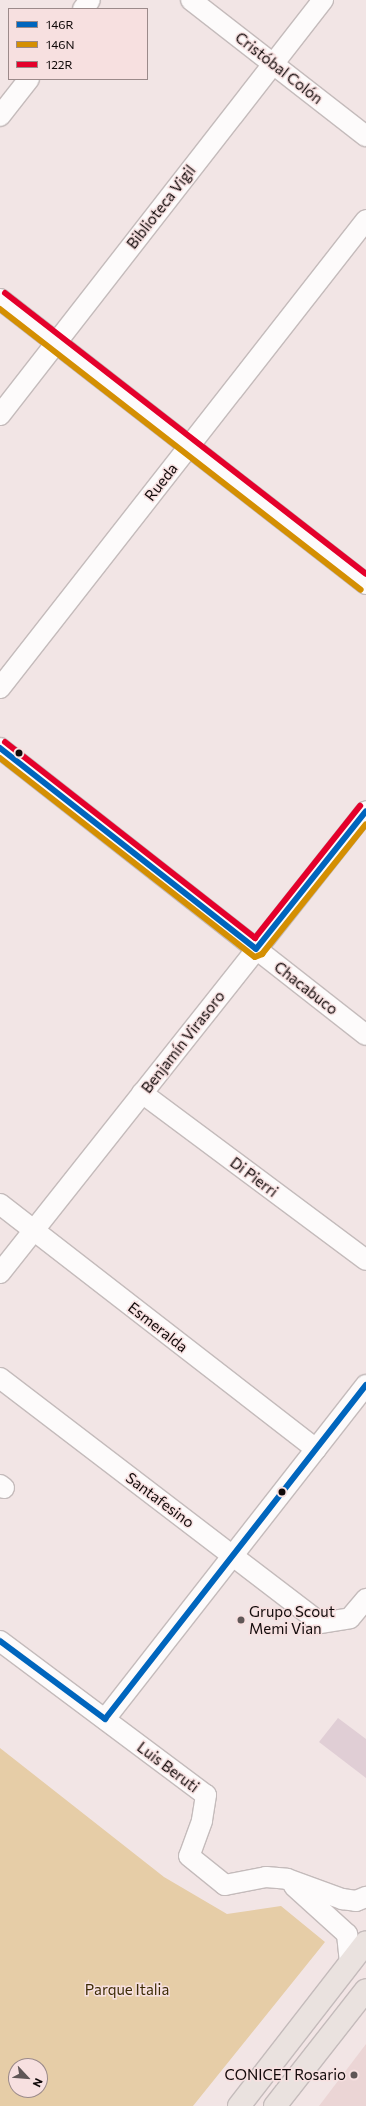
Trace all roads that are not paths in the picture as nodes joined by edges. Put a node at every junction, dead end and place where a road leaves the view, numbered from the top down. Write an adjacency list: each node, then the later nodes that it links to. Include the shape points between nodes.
1 (191, 0): 3 (street, Cristóbal Colón)
2 (323, 0): 3 (street, Biblioteca Vigil)
3 (273, 64): 6 (street, Cristóbal Colón); 9 (street, Biblioteca Vigil)
4 (28, 80): 5 (street)
5 (0, 116)
6 (366, 136)
7 (366, 220): 11 (street, Rueda)
8 (0, 299): 9 (street)
9 (56, 342): 10 (street, Biblioteca Vigil); 11 (street)
10 (0, 415)
11 (189, 446): 12 (street); 13 (street, Rueda)
12 (366, 584)
13 (0, 688)
14 (0, 748): 16 (street, Chacabuco)
15 (366, 811): 16 (street, Benjamín Virasoro)
16 (256, 950): 17 (street, Chacabuco); 18 (street, Benjamín Virasoro)
17 (366, 1035)
18 (142, 1093): 20 (street, Benjamín Virasoro); 21 (street, Di Pierri)
19 (0, 1204): 20 (street, Esmeralda)
20 (34, 1230): 22 (street, Benjamín Virasoro); 25 (street, Esmeralda)
21 (366, 1260)
22 (0, 1273)
23 (0, 1378): 26 (street, Santafesino)
24 (366, 1385): 25 (street)
25 (316, 1449): 26 (street)
26 (233, 1555): 27 (street, Santafesino, via 320,1623 350,1618); 29 (street)
27 (366, 1599)
28 (0, 1640): 29 (street, Luis Beruti)
29 (105, 1719): 30 (street, Luis Beruti, via 206,1795 202,1821 188,1856 225,1885 266,1877)
30 (287, 1879): 31 (street, Luis Beruti, via 342,1899 356,1901); 33 (street, via 347,1934)
31 (366, 1897)
32 (366, 1942): 33 (main road)
33 (350, 1962): 35 (main road)
34 (366, 1990): 36 (main road)
35 (239, 2106)
36 (274, 2106)

